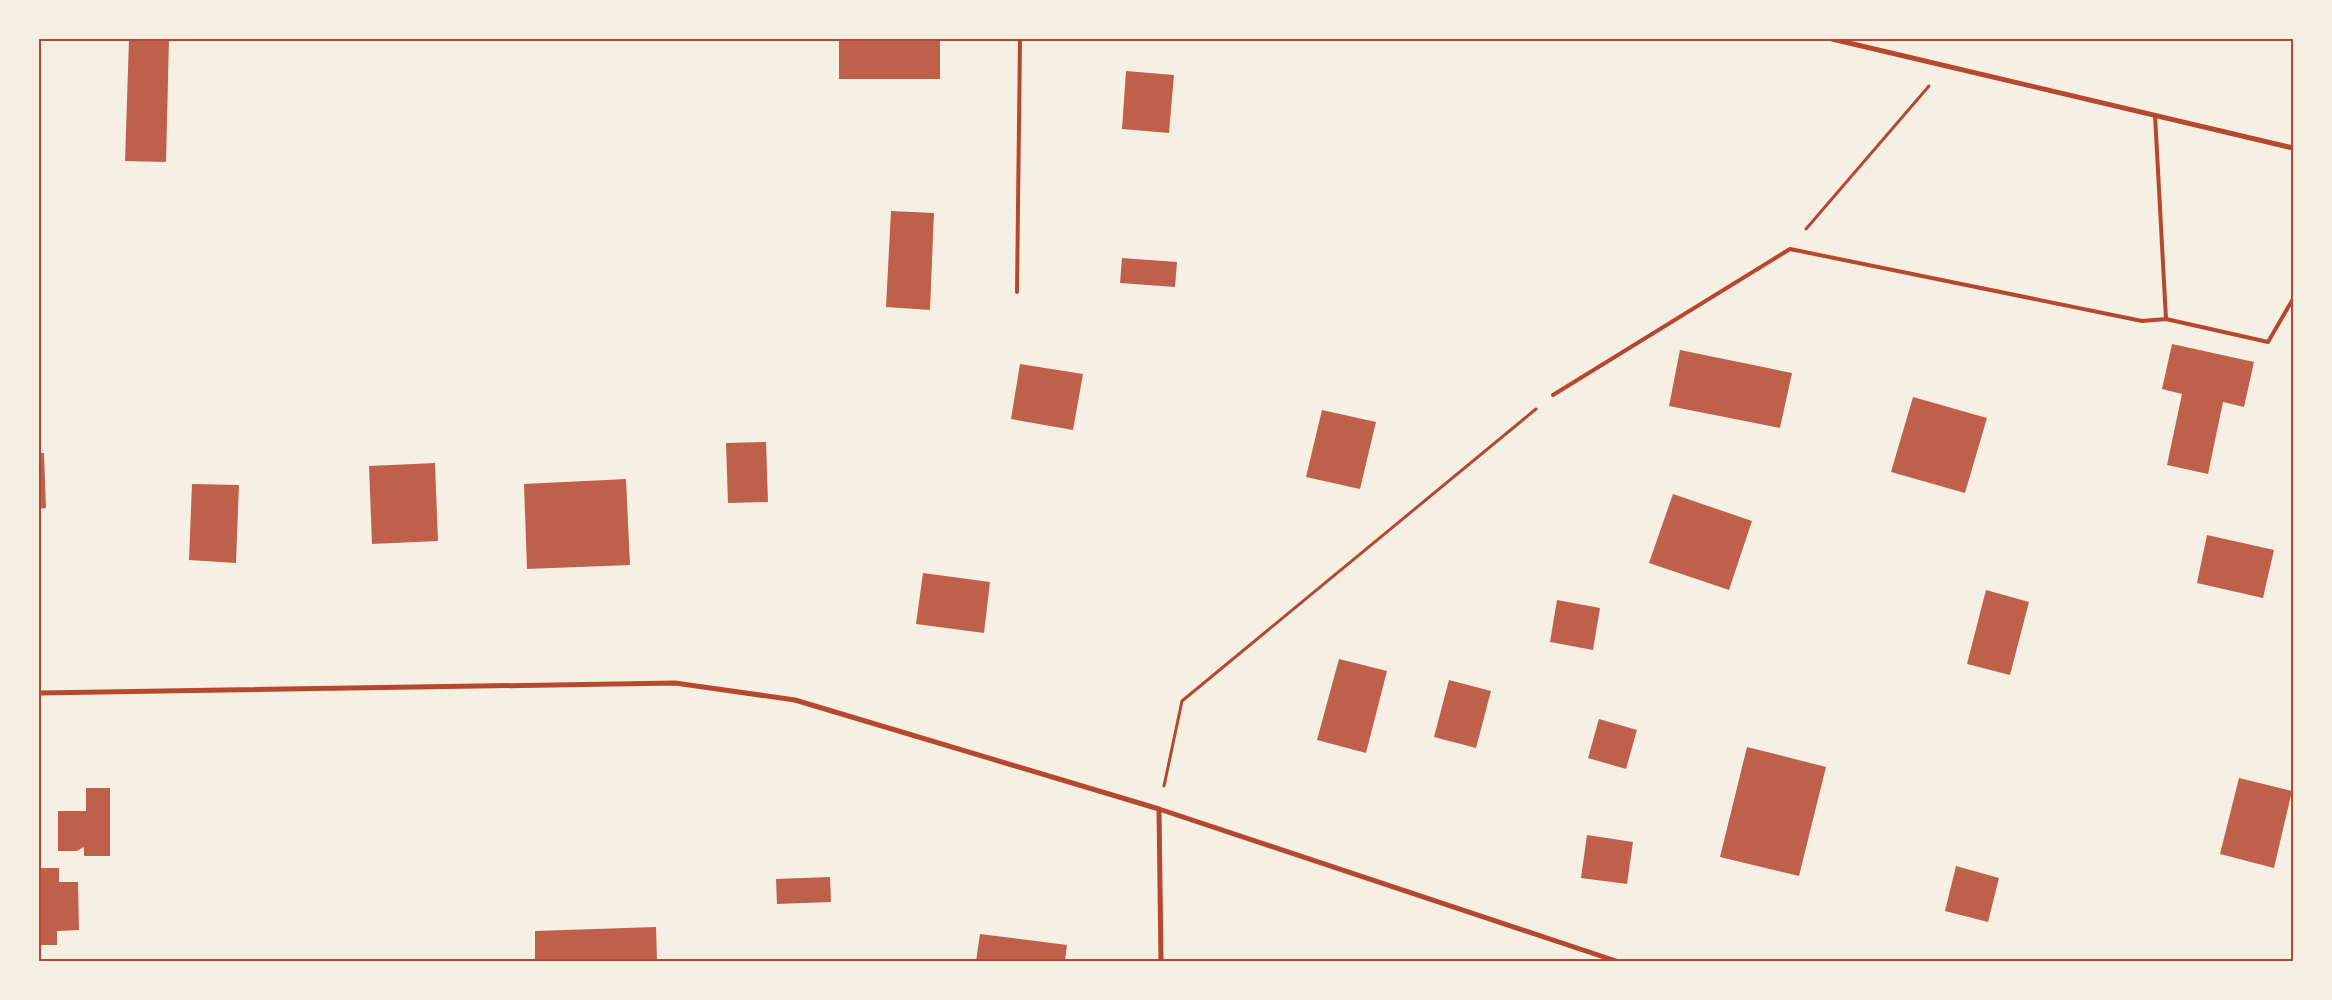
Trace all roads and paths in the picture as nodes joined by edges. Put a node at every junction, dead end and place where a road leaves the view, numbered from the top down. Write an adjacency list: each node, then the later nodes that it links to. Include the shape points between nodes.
1 (1020, 39): 7 (lane)
2 (1832, 39): 3 (street)
3 (1946, 67): 4 (street); 6 (path)
4 (2155, 115): 5 (street); 9 (lane)
5 (2293, 148)
6 (1790, 248): 9 (lane, via 2142,321); 10 (lane)
7 (1017, 292)
8 (2293, 299): 9 (lane, via 2268,342)
9 (2166, 319)
10 (1553, 395): 12 (path, via 1182,701)
11 (39, 693): 12 (street, via 675,683 795,700)
12 (1159, 809): 13 (street); 14 (street)
13 (1161, 961)
14 (1616, 961)

